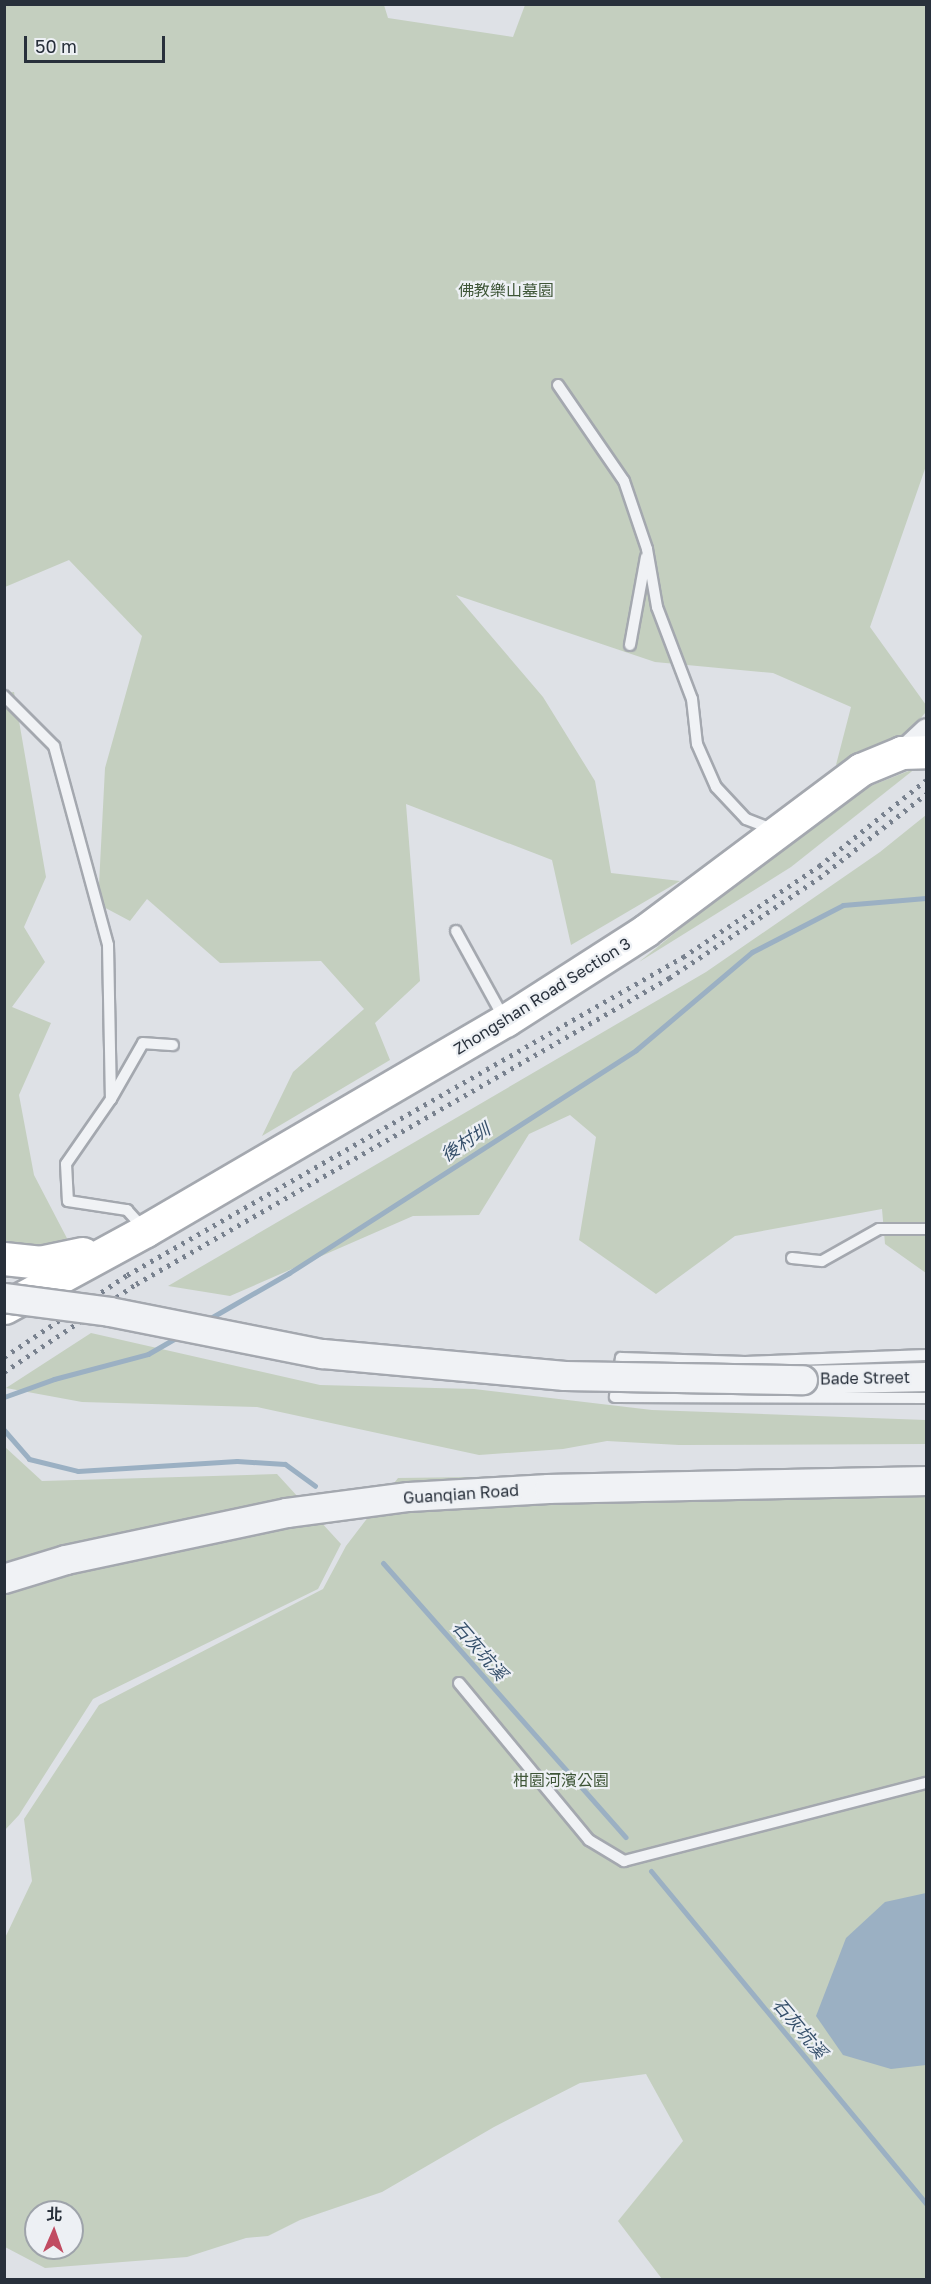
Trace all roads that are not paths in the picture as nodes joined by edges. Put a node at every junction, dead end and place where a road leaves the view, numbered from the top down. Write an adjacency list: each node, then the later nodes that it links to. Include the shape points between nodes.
1 (558, 385): 2 (lane, via 624,481)
2 (647, 549): 3 (lane); 7 (lane, via 657,607 692,699 697,744 716,787 746,819)
3 (630, 645)
4 (4, 696): 11 (lane, via 54,746 108,945)
5 (927, 730): 6 (street)
6 (914, 752): 7 (main road, Zhongshan Road Section 3, via 861,770)
7 (782, 832): 9 (main road, Zhongshan Road Section 3, via 646,931)
8 (456, 931): 9 (lane)
9 (506, 1021): 13 (main road, Zhongshan Road Section 3)
10 (173, 1045): 11 (lane, via 143,1043)
11 (111, 1099): 13 (lane, via 66,1164 68,1201 127,1210)
12 (927, 1229): 15 (lane, via 879,1229 822,1262)
13 (146, 1231): 14 (main road, Zhongshan Road Section 3, via 62,1261); 17 (main road, Zhongshan Road Section 3)
14 (7, 1258)
15 (792, 1258)
16 (4, 1298): 19 (street, Bade Street, bridge, via 110,1312 323,1354 565,1376 803,1380)
17 (4, 1308)
18 (927, 1355): 20 (lane, via 745,1362 621,1358 615,1397)
19 (927, 1377)
20 (927, 1398)
21 (927, 1481): 22 (street, Guanqian Road, via 549,1489 409,1497 287,1513 66,1560)
22 (4, 1579)
23 (459, 1683): 24 (lane, via 589,1840 624,1861)
24 (927, 1783)

